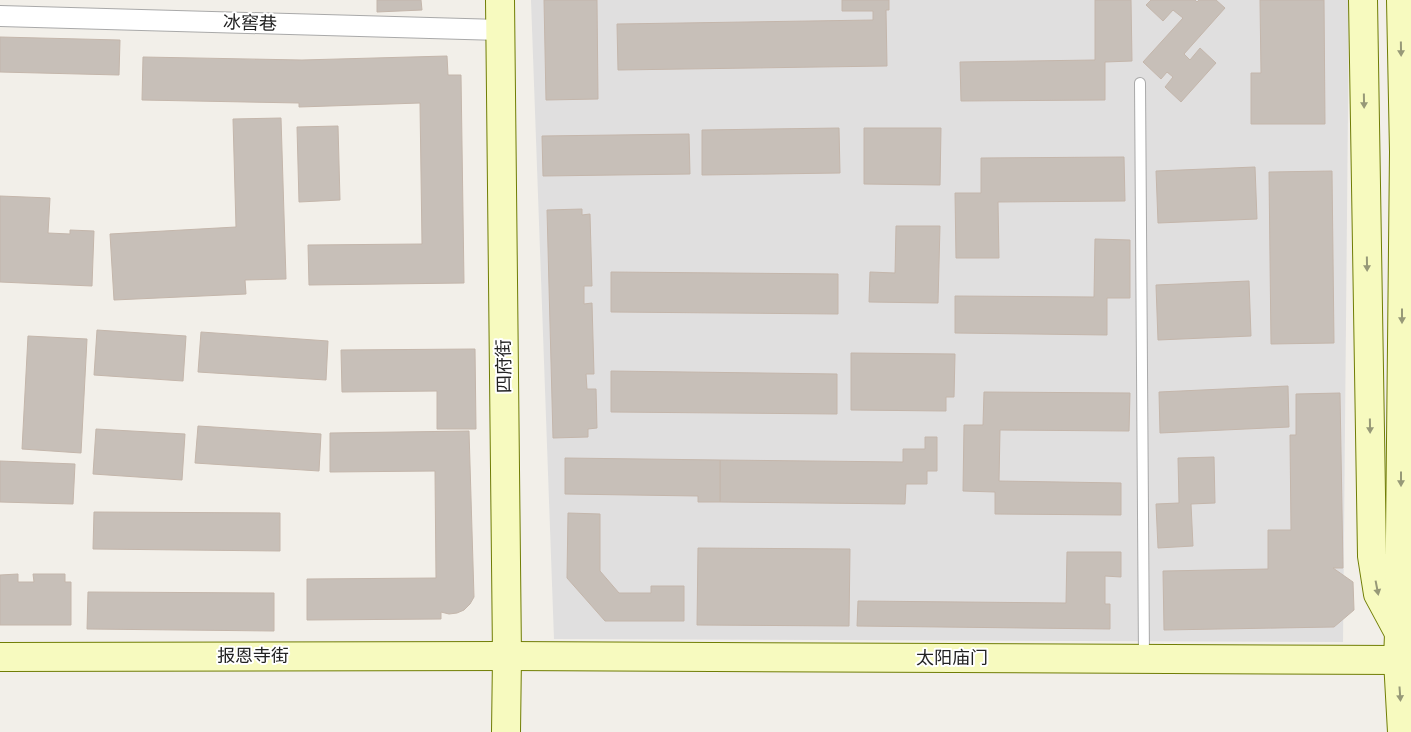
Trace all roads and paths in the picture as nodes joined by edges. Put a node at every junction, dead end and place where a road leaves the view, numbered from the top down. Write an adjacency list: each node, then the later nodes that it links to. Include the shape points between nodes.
1 (500, 0): 5 (street, 四府街)
2 (1363, 0): 7 (street, one-way to 7, via 1372,556 1378,594)
3 (1400, 0): 7 (street, one-way to 7, via 1404,162)
4 (0, 16): 5 (street, 冰窖巷)
5 (500, 30): 8 (street, 四府街)
6 (1140, 84): 10 (lane)
7 (1398, 647): 10 (street, 太阳庙门); 12 (street, one-way to 12)
8 (506, 656): 9 (street, 报恩寺街); 10 (street, 太阳庙门); 11 (street, 四府街)
9 (0, 657)
10 (1144, 658)
11 (506, 732)
12 (1402, 732)

